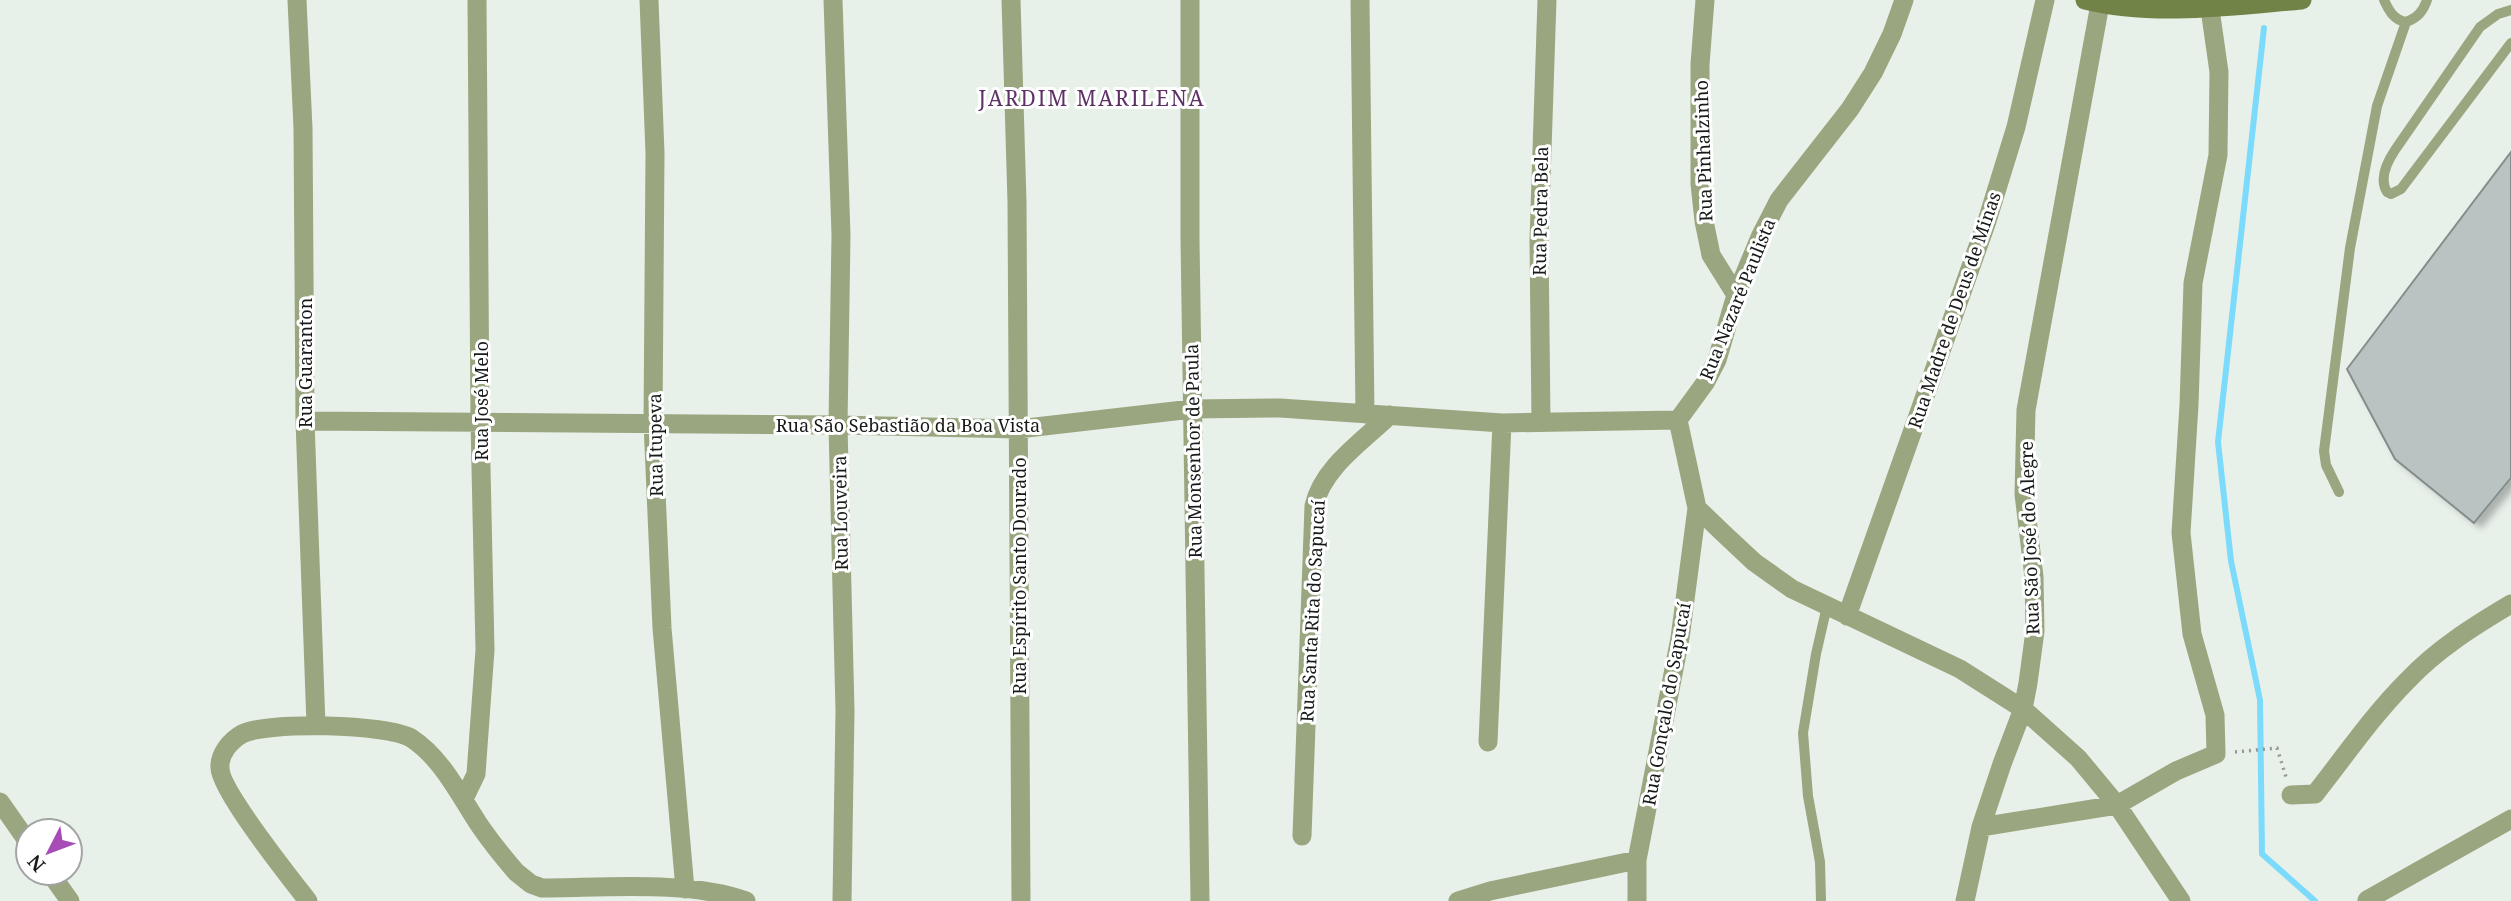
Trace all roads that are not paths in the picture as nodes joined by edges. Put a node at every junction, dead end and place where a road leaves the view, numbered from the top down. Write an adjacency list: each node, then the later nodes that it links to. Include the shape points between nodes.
1 (297, 0): 26 (street, Rua Guaranton, via 303,128)
2 (477, 0): 27 (street, Rua José Melo)
3 (649, 0): 30 (street, Rua Itupeva, via 655,153)
4 (833, 0): 31 (street, Rua Louveira, via 841,235)
5 (1011, 0): 32 (street, Rua Espírito Santo Dourado)
6 (1191, 0): 22 (street, Rua Monsenhor de Paula)
7 (1360, 0): 23 (street)
8 (1547, 0): 28 (street, Rua Pedra Bela, via 1539,240)
9 (1705, 0): 21 (street, Rua Pinhalzinho, via 1700,184 1711,256)
10 (1904, 0): 21 (street, Rua Nazaré Paulista, via 1867,82 1779,200)
11 (2045, 0): 37 (street, Rua Madre de Deus de Minas, via 2016,127 1987,221)
12 (2302, 0): 16 (main road)
13 (2384, 0): 19 (lane, via 2399,21)
14 (2427, 0): 19 (lane, via 2421,13)
15 (2094, 1): 17 (main road); 38 (street, Rua São José do Alegre, via 2026,410 2025,495 2035,631)
16 (2255, 2): 17 (main road)
17 (2210, 9): 44 (street, via 2219,72 2218,155 2193,283 2181,533 2192,634 2215,715 2216,754)
18 (2511, 10): 20 (lane, via 2480,27 2395,150 2386,166 2386,192 2401,189)
19 (2406, 22): 33 (lane, via 2376,106 2350,248 2324,452)
20 (2511, 43)
21 (1736, 295): 25 (street, Rua Nazaré Paulista, via 1717,360)
22 (1192, 409): 23 (street, Rua São Sebastião da Boa Vista, via 1280,408); 32 (street, Rua São Sebastião da Boa Vista); 56 (street, Rua Monsenhor de Paula)
23 (1365, 414): 24 (street, Rua São Sebastião da Boa Vista)
24 (1390, 415): 29 (street, Rua São Sebastião da Boa Vista); 48 (street, Rua Santa Rita do Sapucaí, via 1331,471 1314,506)
25 (1678, 420): 28 (street, Rua São Sebastião da Boa Vista); 34 (street)
26 (305, 421): 27 (street, Rua São Sebastião da Boa Vista); 39 (street, Rua Guaranton)
27 (480, 422): 30 (street, Rua São Sebastião da Boa Vista); 42 (street, Rua José Melo, via 485,650 476,774)
28 (1541, 422): 29 (street, Rua São Sebastião da Boa Vista)
29 (1502, 423): 40 (street)
30 (653, 424): 31 (street, Rua São Sebastião da Boa Vista); 50 (street, Rua Itupeva, via 662,628)
31 (838, 425): 32 (street, Rua São Sebastião da Boa Vista); 54 (street, Rua Louveira, via 845,711)
32 (1018, 429): 55 (street, Rua Espírito Santo Dourado)
33 (2339, 492)
34 (1698, 508): 36 (street, via 1754,562 1792,589); 49 (street, Rua Gonçalo do Sapucaí, via 1680,638)
35 (2511, 604): 41 (street, via 2441,650 2409,679 2315,794)
36 (1827, 606): 37 (street); 59 (lane, via 1803,733)
37 (1847, 616): 38 (street, via 1961,669)
38 (2023, 709): 44 (street, via 2078,758); 47 (street, Rua São José do Alegre)
39 (316, 725): 42 (street, via 387,730 409,737 425,749); 52 (street, via 244,733 221,754 219,769 239,807)
40 (1488, 742)
41 (2291, 795)
42 (464, 799): 50 (street, via 502,856 531,884 542,888)
43 (0, 802): 46 (street)
44 (2117, 805): 47 (street); 61 (street)
45 (2511, 819): 51 (street)
46 (14, 822)
47 (1981, 827): 60 (street, Rua São José do Alegre)
48 (1302, 836)
49 (1637, 860): 57 (street); 58 (street, Rua Gonçalo do Sapucaí)
50 (685, 889): 53 (street)
51 (2367, 900)
52 (308, 901)
53 (746, 901)
54 (842, 901)
55 (1021, 901)
56 (1200, 901)
57 (1458, 901)
58 (1637, 901)
59 (1821, 901)
60 (1965, 901)
61 (2181, 901)

